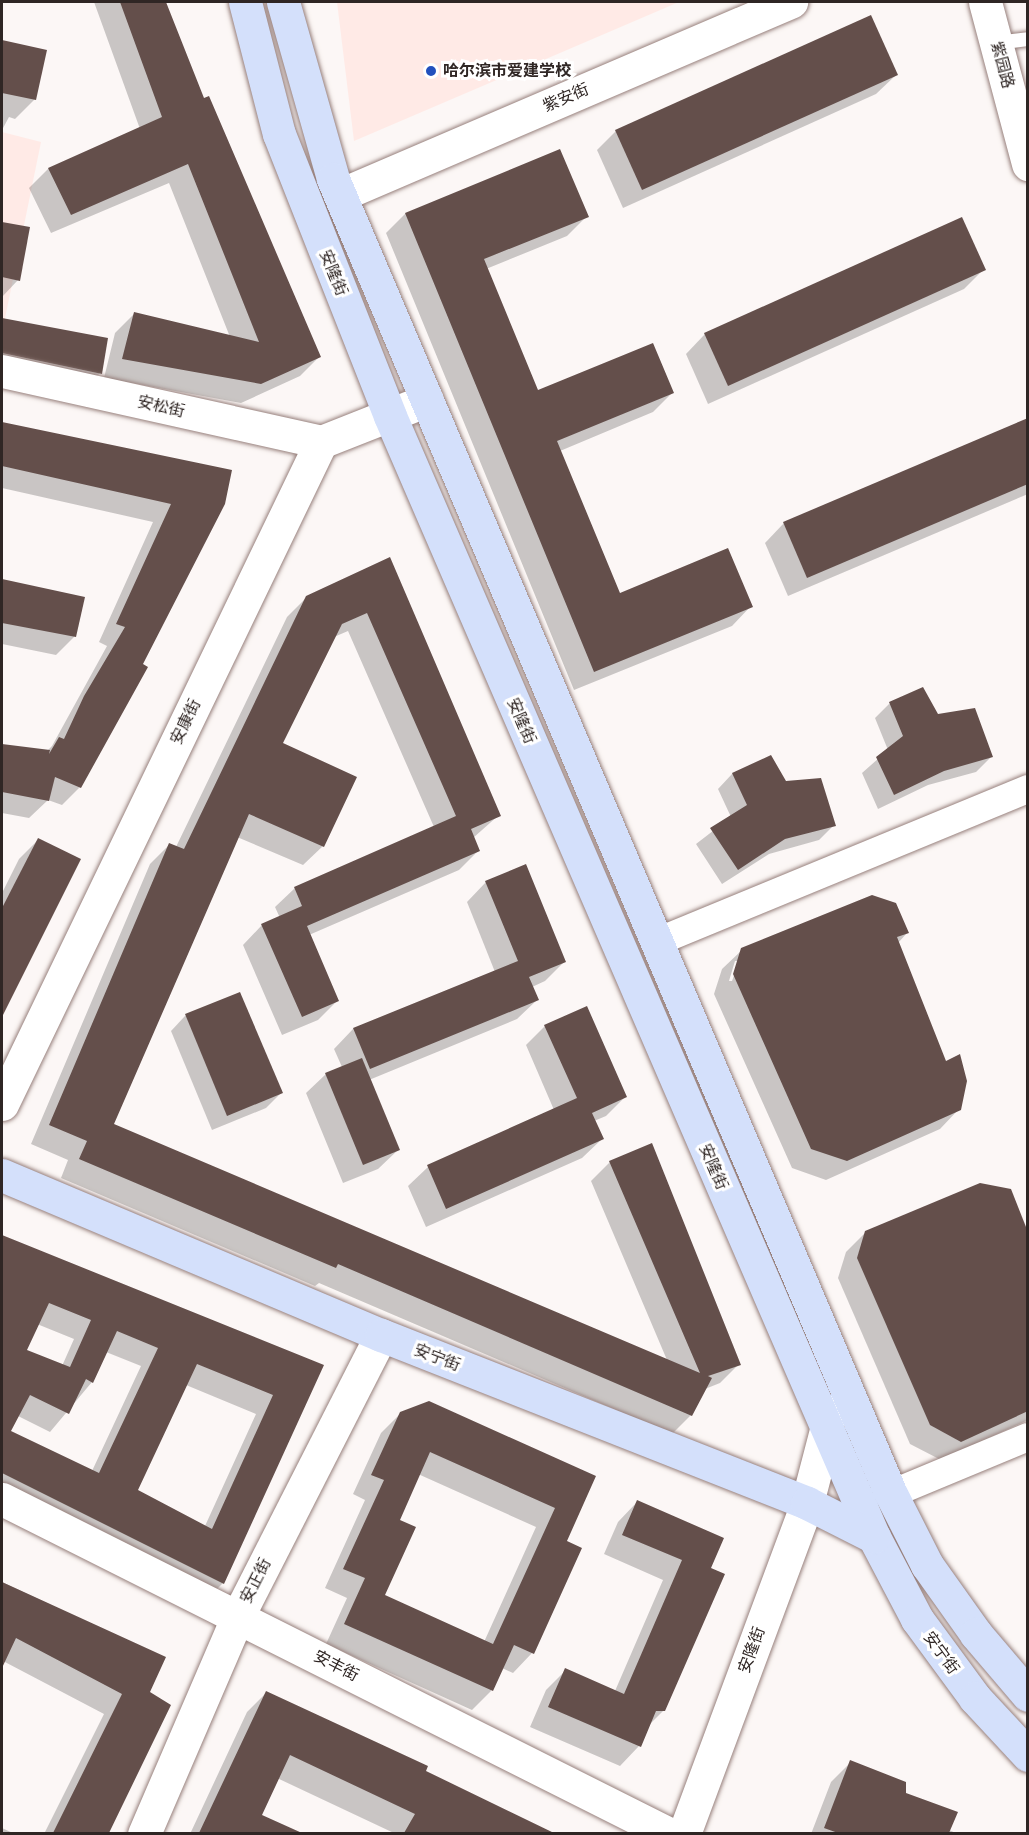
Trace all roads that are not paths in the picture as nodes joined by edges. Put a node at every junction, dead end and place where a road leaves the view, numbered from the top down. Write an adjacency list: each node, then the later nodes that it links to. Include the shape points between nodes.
1 (245, 2): 10 (main road, 安隆街, via 279,134)
2 (283, 2): 7 (main road)
3 (791, 2): 7 (street, 紫安街)
4 (985, 2): 5 (street, 紫园路)
5 (1012, 41): 6 (street, 紫园路)
6 (1028, 164)
7 (340, 195): 9 (main road)
8 (2, 371): 11 (street, 安松街)
9 (427, 400): 10 (street); 13 (main road)
10 (390, 416): 11 (street); 18 (main road, 安隆街)
11 (321, 442): 14 (street, 安康街)
12 (1028, 789): 13 (street)
13 (660, 941): 17 (main road)
14 (2, 1104)
15 (2, 1175): 16 (main road, 安宁街)
16 (381, 1335): 22 (main road, 安宁街); 24 (street, 安正街)
17 (842, 1372): 18 (street, 安隆街); 20 (main road)
18 (826, 1430): 22 (street, 安隆街); 23 (main road, 安宁街)
19 (1028, 1437): 20 (street)
20 (891, 1494): 25 (main road, via 927,1565 976,1634)
21 (2, 1499): 24 (street, 安丰街)
22 (807, 1503): 23 (main road, 安宁街); 29 (street, 安隆街)
23 (874, 1537): 26 (main road, 安宁街, via 917,1619 975,1698)
24 (238, 1616): 27 (street, 安正街); 28 (street, 安丰街)
25 (1028, 1695)
26 (1028, 1755)
27 (144, 1833)
28 (669, 1833)
29 (684, 1833)

